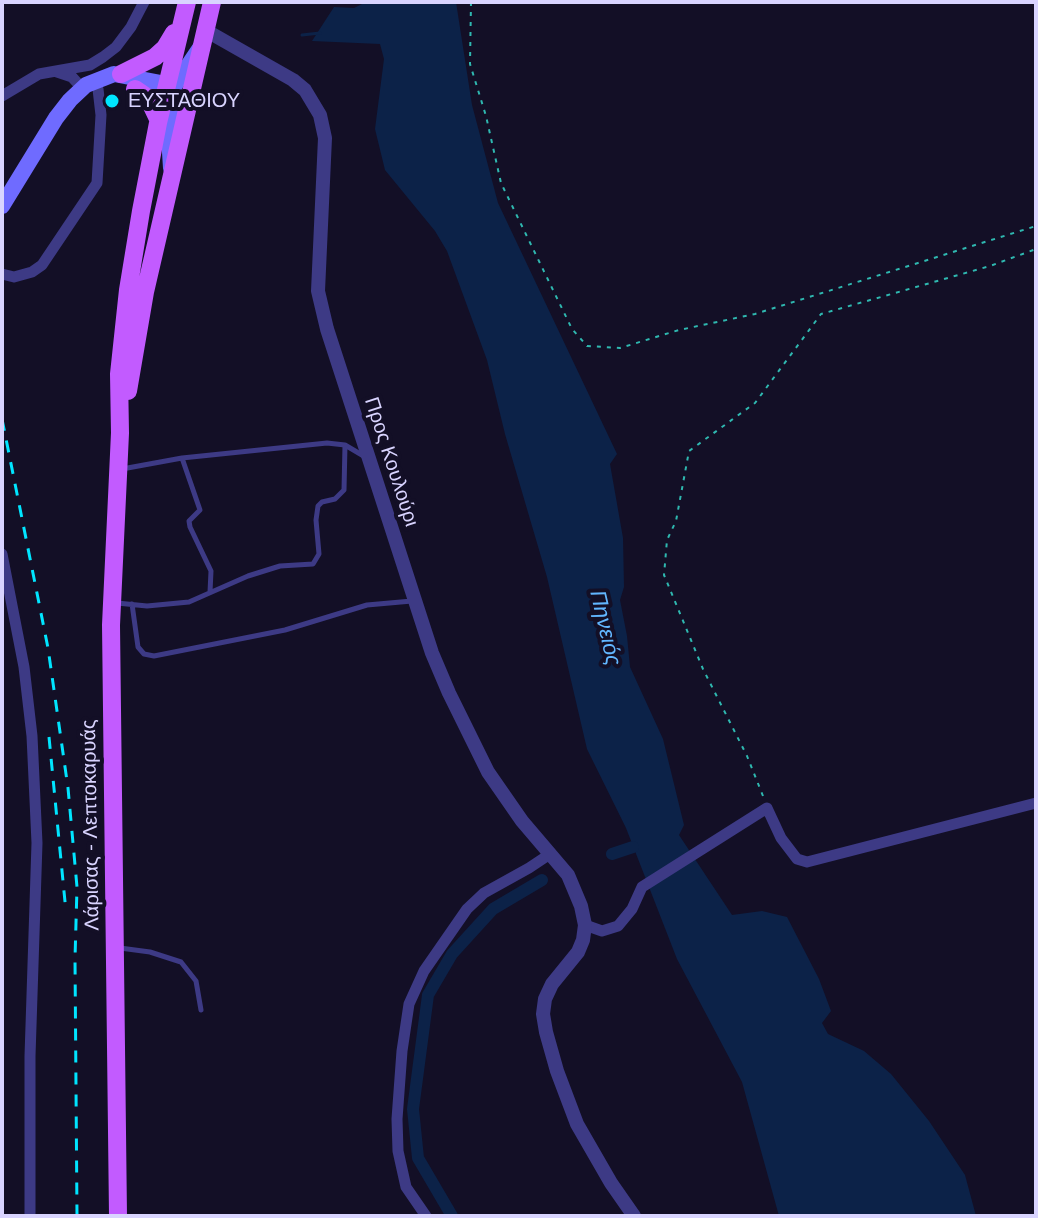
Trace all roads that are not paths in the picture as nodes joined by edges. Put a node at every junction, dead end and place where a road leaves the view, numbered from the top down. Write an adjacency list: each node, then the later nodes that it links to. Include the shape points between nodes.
1 (144, 2): 5 (street, via 131,27 103,57 90,65)
2 (212, 2): 4 (main road, Λάρισας - Λεπτοκαρυάς)
3 (184, 11): 6 (main road, via 165,48); 9 (main road, Λάρισας - Λεπτοκαρυάς)
4 (202, 39): 9 (main road, via 179,80); 12 (main road, Λάρισας - Λεπτοκαρυάς); 18 (street, Προς Κουλούρι, via 293,80 320,115 325,138 318,291)
5 (52, 71): 7 (street); 10 (street)
6 (121, 74): 7 (main road, via 102,77); 9 (main road, via 158,81)
7 (90, 88): 8 (main road); 13 (main road); 14 (street, via 101,115 97,183 42,265 14,277)
8 (135, 89): 9 (main road); 11 (main road, via 148,98)
9 (166, 91): 11 (main road, Λάρισας - Λεπτοκαρυάς); 12 (main road)
10 (2, 96)
11 (158, 119): 15 (main road, Λάρισας - Λεπτοκαρυάς, via 125,314)
12 (171, 169): 15 (main road, Λάρισας - Λεπτοκαρυάς)
13 (2, 206)
14 (2, 274)
15 (120, 433): 19 (main road, Λάρισας - Λεπτοκαρυάς)
16 (345, 445): 17 (lane); 18 (lane); 21 (lane, via 344,490 318,506 317,560 270,569)
17 (182, 458): 19 (lane); 21 (lane, via 200,510 189,521 211,571)
18 (368, 458): 22 (street, Προς Κουλούρι)
19 (117, 470): 23 (main road, Λάρισας - Λεπτοκαρυάς)
20 (2, 554): 30 (street, via 24,667 37,843)
21 (210, 592): 24 (lane, via 189,602)
22 (415, 600): 24 (lane, via 367,605 285,630 154,656 138,647); 26 (street, Προς Κουλούρι, via 443,680 488,772)
23 (112, 602): 24 (lane); 28 (main road, Λάρισας - Λεπτοκαρυάς)
24 (132, 604)
25 (1036, 803): 27 (street, via 807,862 797,859 781,838 767,808 642,887 618,926 602,931)
26 (550, 854): 27 (street, Προς Κουλούρι, via 572,882); 32 (street, via 467,909 424,971 409,1004 398,1151 406,1187)
27 (585, 925): 33 (street, via 578,952 545,999 546,1032 577,1124)
28 (115, 947): 29 (lane, via 181,962 196,981); 31 (main road, Λάρισας - Λεπτοκαρυάς)
29 (201, 1010)
30 (30, 1216)
31 (118, 1216)
32 (426, 1216)
33 (634, 1216)

